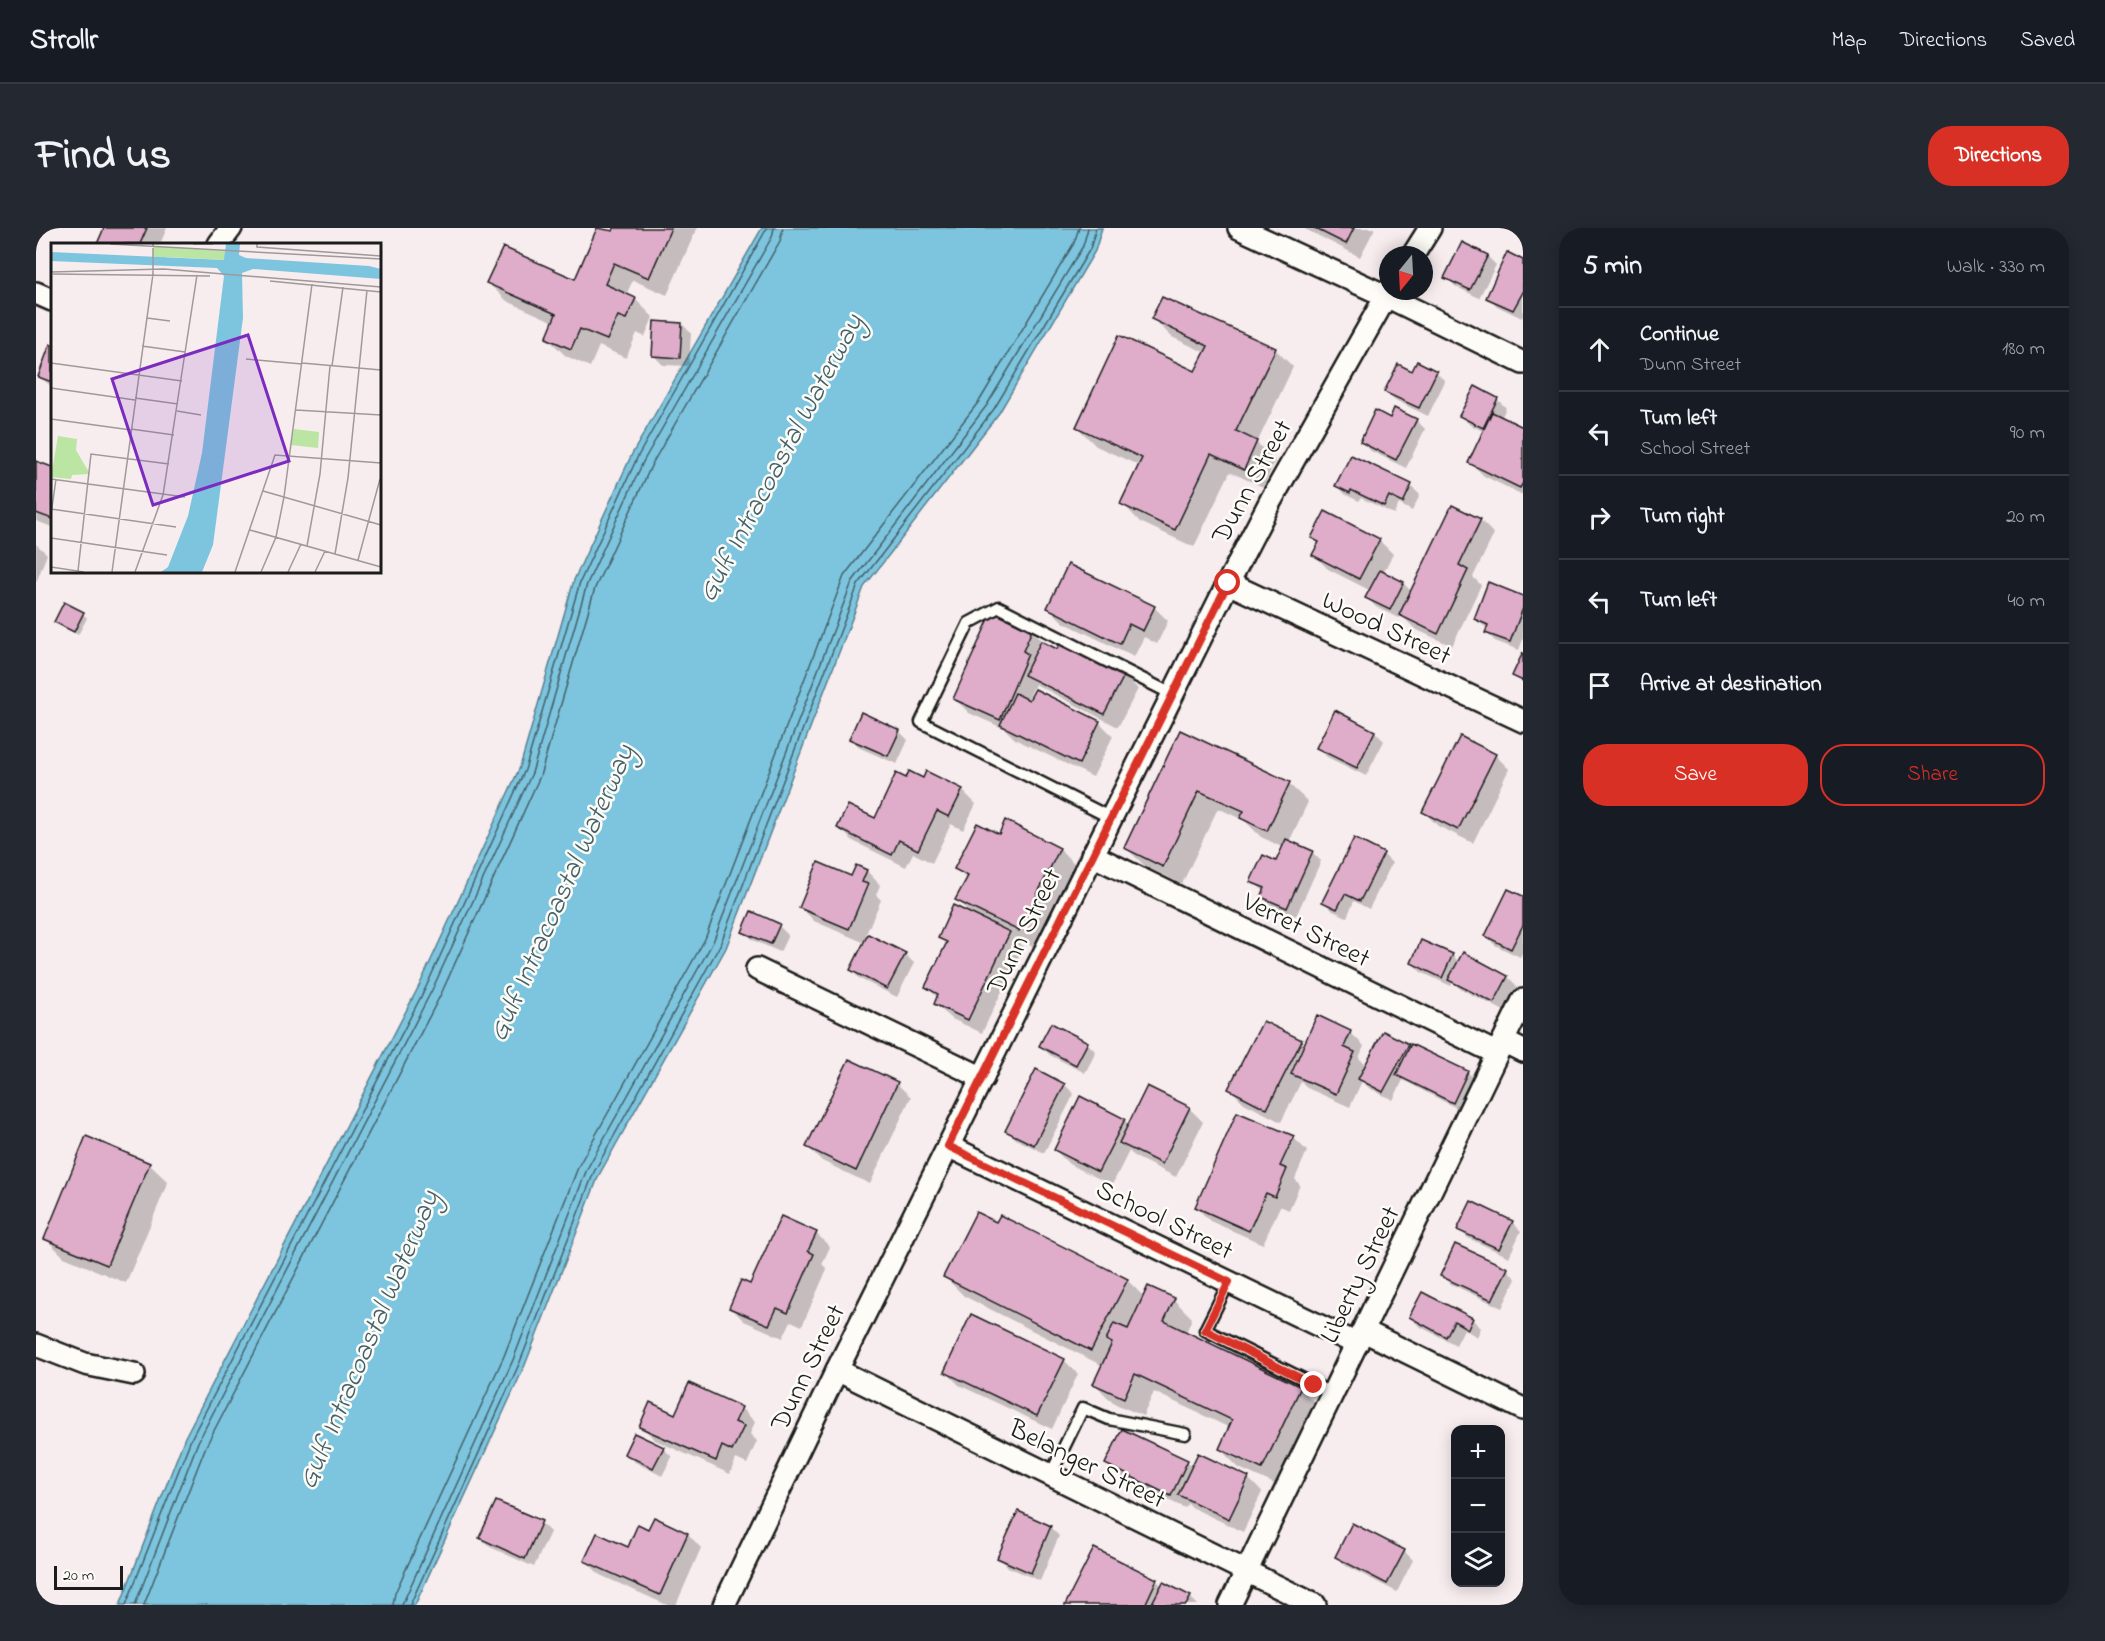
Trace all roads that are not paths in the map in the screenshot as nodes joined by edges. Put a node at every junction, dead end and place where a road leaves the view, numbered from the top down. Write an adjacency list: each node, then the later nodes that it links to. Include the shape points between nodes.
1 (231, 228): 4 (street)
2 (1239, 228): 6 (street)
3 (1430, 228): 5 (street)
4 (220, 243)
5 (1419, 246)
6 (1379, 289)
7 (36, 293): 8 (street)
8 (51, 300)
9 (1384, 300): 12 (street, Dunn Street)
10 (1402, 300): 11 (street)
11 (1523, 363)
12 (1228, 583): 13 (street, Dunn Street); 14 (street, Wood Street)
13 (1172, 694): 15 (street, Dunn Street); 15 (lane, via 999,607 969,623 921,722)
14 (1523, 722)
15 (1111, 818): 16 (street, Dunn Street)
16 (1092, 855): 19 (street, Verret Street); 21 (street, Dunn Street)
17 (757, 969): 21 (street)
18 (1523, 1000): 19 (street, Liberty Street)
19 (1500, 1047): 20 (street, Verret Street); 24 (street, Liberty Street)
20 (1523, 1051)
21 (982, 1078): 22 (street, Dunn Street)
22 (948, 1146): 23 (street, School Street); 26 (street, Dunn Street)
23 (1229, 1282): 24 (street, School Street); 28 (lane, via 1205,1330)
24 (1361, 1337): 28 (street, Liberty Street); 29 (street, School Street)
25 (36, 1345): 27 (street, via 85,1364)
26 (837, 1370): 31 (street, Belanger Street); 33 (street, Dunn Street)
27 (134, 1374)
28 (1333, 1394): 32 (street, Liberty Street)
29 (1523, 1409)
30 (1185, 1434): 31 (lane, via 1109,1419 1083,1408)
31 (1050, 1476): 32 (street, Belanger Street)
32 (1246, 1573): 34 (street, Liberty Street); 35 (street, Belanger Street)
33 (724, 1605)
34 (1230, 1605)
35 (1315, 1605)

